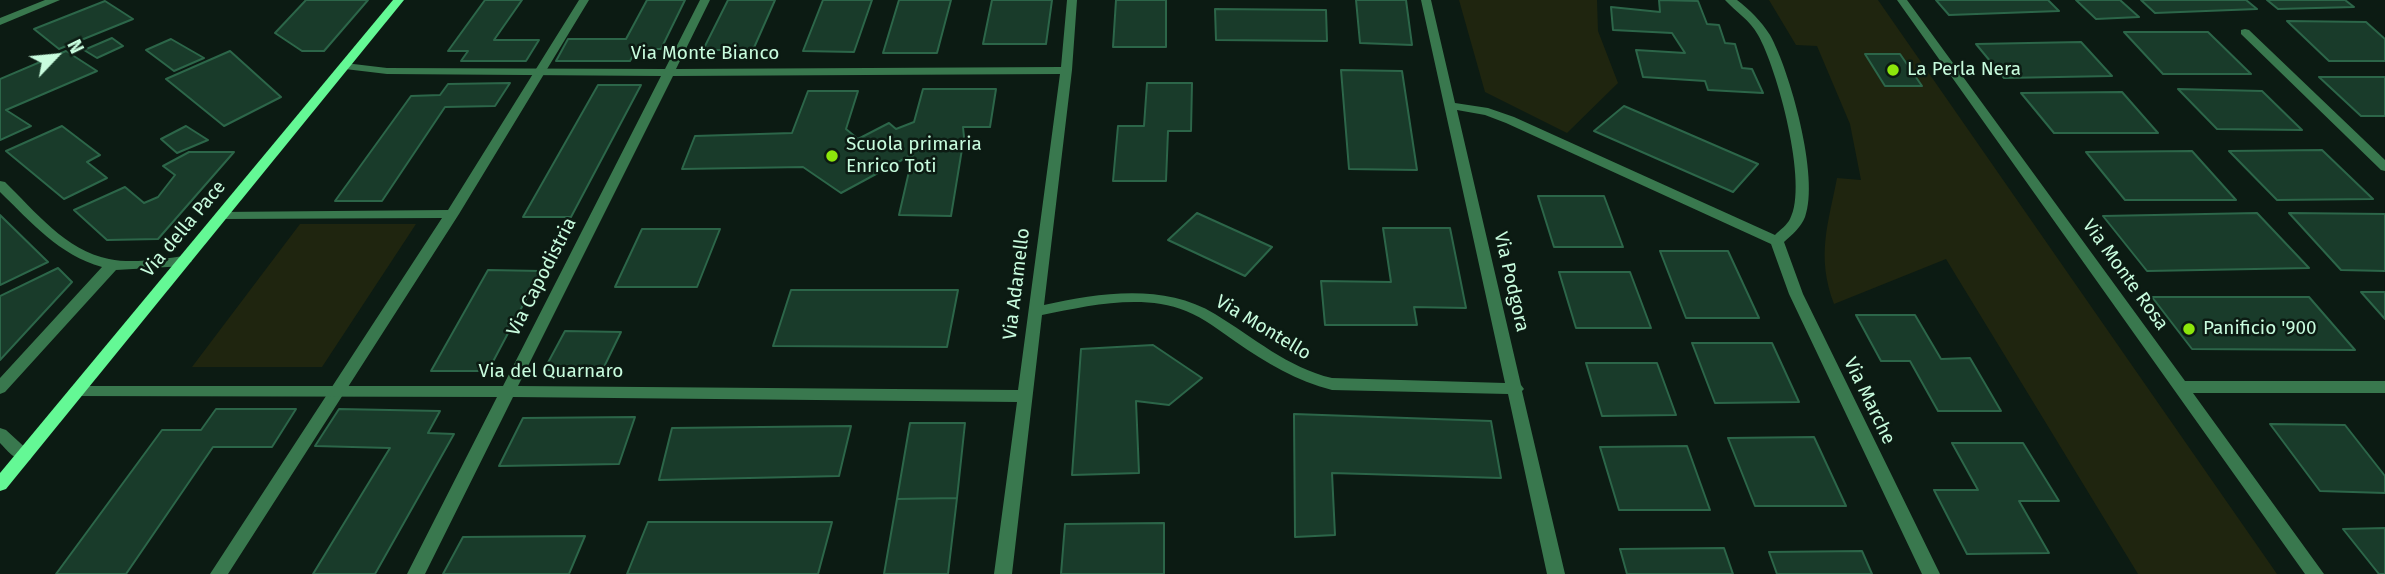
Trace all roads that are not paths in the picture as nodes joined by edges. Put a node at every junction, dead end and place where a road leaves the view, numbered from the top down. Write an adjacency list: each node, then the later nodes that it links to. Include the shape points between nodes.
1 (55, 0): 9 (street)
2 (399, 0): 11 (main road, Via della Pace)
3 (584, 0): 14 (street)
4 (705, 0): 13 (street, Via Capodistria)
5 (1072, 0): 12 (street, Via Adamello)
6 (1426, 0): 15 (street, Via Podgora)
7 (1730, 0): 20 (street, via 1766,37 1789,102 1802,167 1799,215)
8 (1902, 0): 24 (street, Via Monte Rosa)
9 (0, 22)
10 (2245, 32): 16 (street)
11 (345, 66): 14 (street, Via Monte Bianco); 19 (main road, Via della Pace)
12 (1066, 70): 13 (street, Via Monte Bianco); 23 (street, Via Adamello)
13 (669, 71): 14 (street, Via Monte Bianco); 29 (street, Via Capodistria)
14 (541, 73): 18 (street)
15 (1452, 106): 20 (street, via 1510,120); 27 (street, Via Podgora)
16 (2385, 167)
17 (0, 185): 22 (street, via 70,248 85,258)
18 (452, 214): 19 (street); 28 (street)
19 (223, 215): 21 (main road, Via della Pace)
20 (1777, 242): 39 (street, Via Marche, via 1796,294)
21 (186, 261): 22 (street); 30 (main road, Via della Pace)
22 (112, 265): 26 (street)
23 (1035, 312): 27 (street, Via Montello, via 1088,301 1165,300 1202,313 1315,381); 31 (street, Via Adamello)
24 (2183, 387): 25 (street); 40 (street, Via Monte Rosa)
25 (2385, 387)
26 (0, 388)
27 (1516, 389): 38 (street, Via Podgora)
28 (336, 390): 29 (street, Via del Quarnaro); 30 (street, Via del Quarnaro); 35 (street)
29 (508, 391): 31 (street, Via del Quarnaro); 36 (street, Via Capodistria)
30 (76, 392): 33 (main road, Via della Pace)
31 (1025, 396): 37 (street, Via Adamello)
32 (0, 434): 33 (street)
33 (24, 456): 34 (main road, Via della Pace)
34 (0, 484)
35 (219, 574)
36 (416, 574)
37 (1003, 574)
38 (1556, 574)
39 (1931, 574)
40 (2315, 574)

